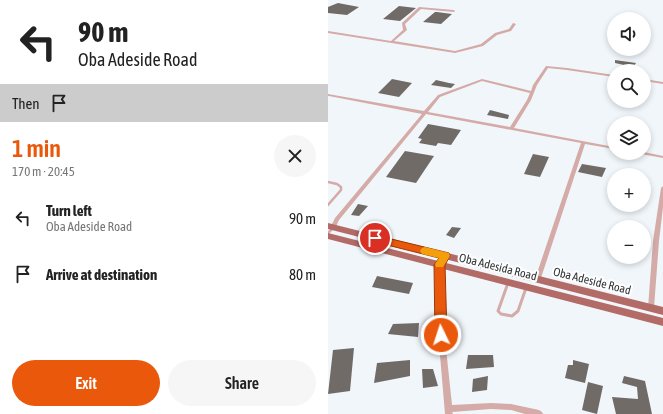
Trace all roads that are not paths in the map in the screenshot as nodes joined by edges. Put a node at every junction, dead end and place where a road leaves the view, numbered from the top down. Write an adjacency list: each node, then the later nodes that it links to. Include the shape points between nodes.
1 (454, 11): 4 (street, via 420,8 403,24 405,30)
2 (514, 24): 4 (street, via 510,30 495,34 486,44 458,52)
3 (328, 32): 4 (street)
4 (393, 41)
5 (607, 75): 8 (street, via 548,68)
6 (651, 81): 7 (street)
7 (663, 83)
8 (532, 92): 10 (street, via 479,80 442,94); 11 (street)
9 (328, 95): 10 (street)
10 (425, 114): 11 (street); 19 (street)
11 (511, 129): 12 (street)
12 (583, 142): 13 (street); 22 (street)
13 (607, 147)
14 (651, 155): 15 (street)
15 (663, 157)
16 (328, 182): 18 (lane, via 341,187)
17 (663, 188): 25 (street)
18 (328, 205)
19 (329, 230): 20 (main road, Oba Adeside Road); 21 (main road, Oba Adesida Road)
20 (445, 256): 21 (street); 22 (main road, Oba Adeside Road)
21 (440, 265): 23 (main road, Oba Adesida Road); 28 (street, via 440,320)
22 (538, 279): 25 (main road, Oba Adeside Road)
23 (508, 282): 24 (main road, Oba Adesida Road); 24 (lane, via 499,305 498,312 501,314 512,316 518,311)
24 (526, 287): 27 (main road, Oba Adesida Road)
25 (651, 308): 26 (main road, Oba Adeside Road)
26 (663, 311)
27 (663, 322)
28 (448, 411): 29 (street, via 491,406 511,407)
29 (539, 414)

